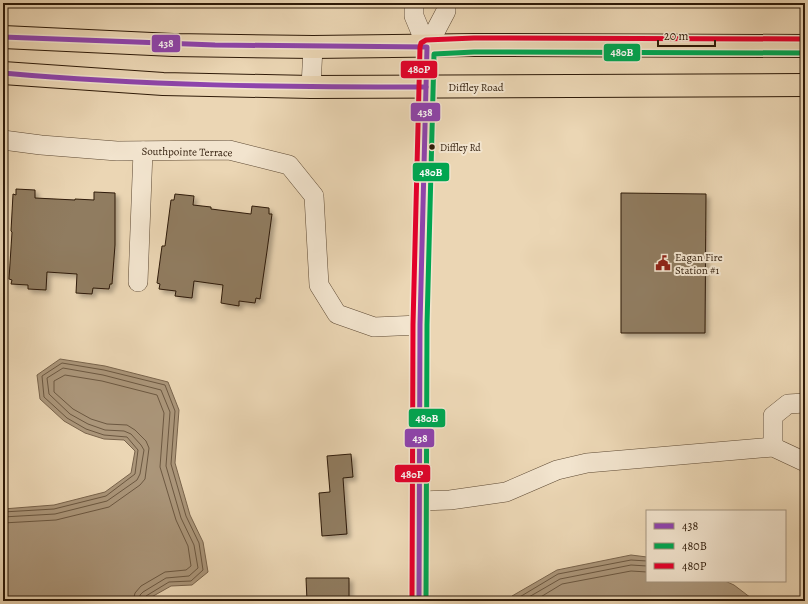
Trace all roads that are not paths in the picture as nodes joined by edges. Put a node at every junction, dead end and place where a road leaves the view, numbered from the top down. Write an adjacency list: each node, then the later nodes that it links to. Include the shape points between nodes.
1 (414, 3): 4 (street, via 414,16)
2 (446, 3): 4 (street, via 446,11)
3 (3, 37): 6 (main road, via 173,45)
4 (427, 46): 5 (main road); 6 (main road); 10 (street)
5 (805, 46)
6 (313, 47): 9 (street)
7 (3, 73): 9 (main road, Diffley Road, via 163,84)
8 (805, 85): 10 (main road, Diffley Road)
9 (311, 87): 10 (main road, Diffley Road)
10 (426, 87): 14 (street)
11 (3, 140): 12 (street, Southpointe Terrace, via 48,146)
12 (143, 151): 13 (street); 14 (street, Southpointe Terrace, via 229,150 289,165 314,196 319,286 337,314 374,327)
13 (138, 282)
14 (420, 325): 18 (street)
15 (805, 403): 16 (street, via 788,404 773,416)
16 (773, 447): 17 (street); 18 (street, via 587,463 557,470 506,492 450,500)
17 (805, 462)
18 (419, 501): 19 (street)
19 (419, 601)

